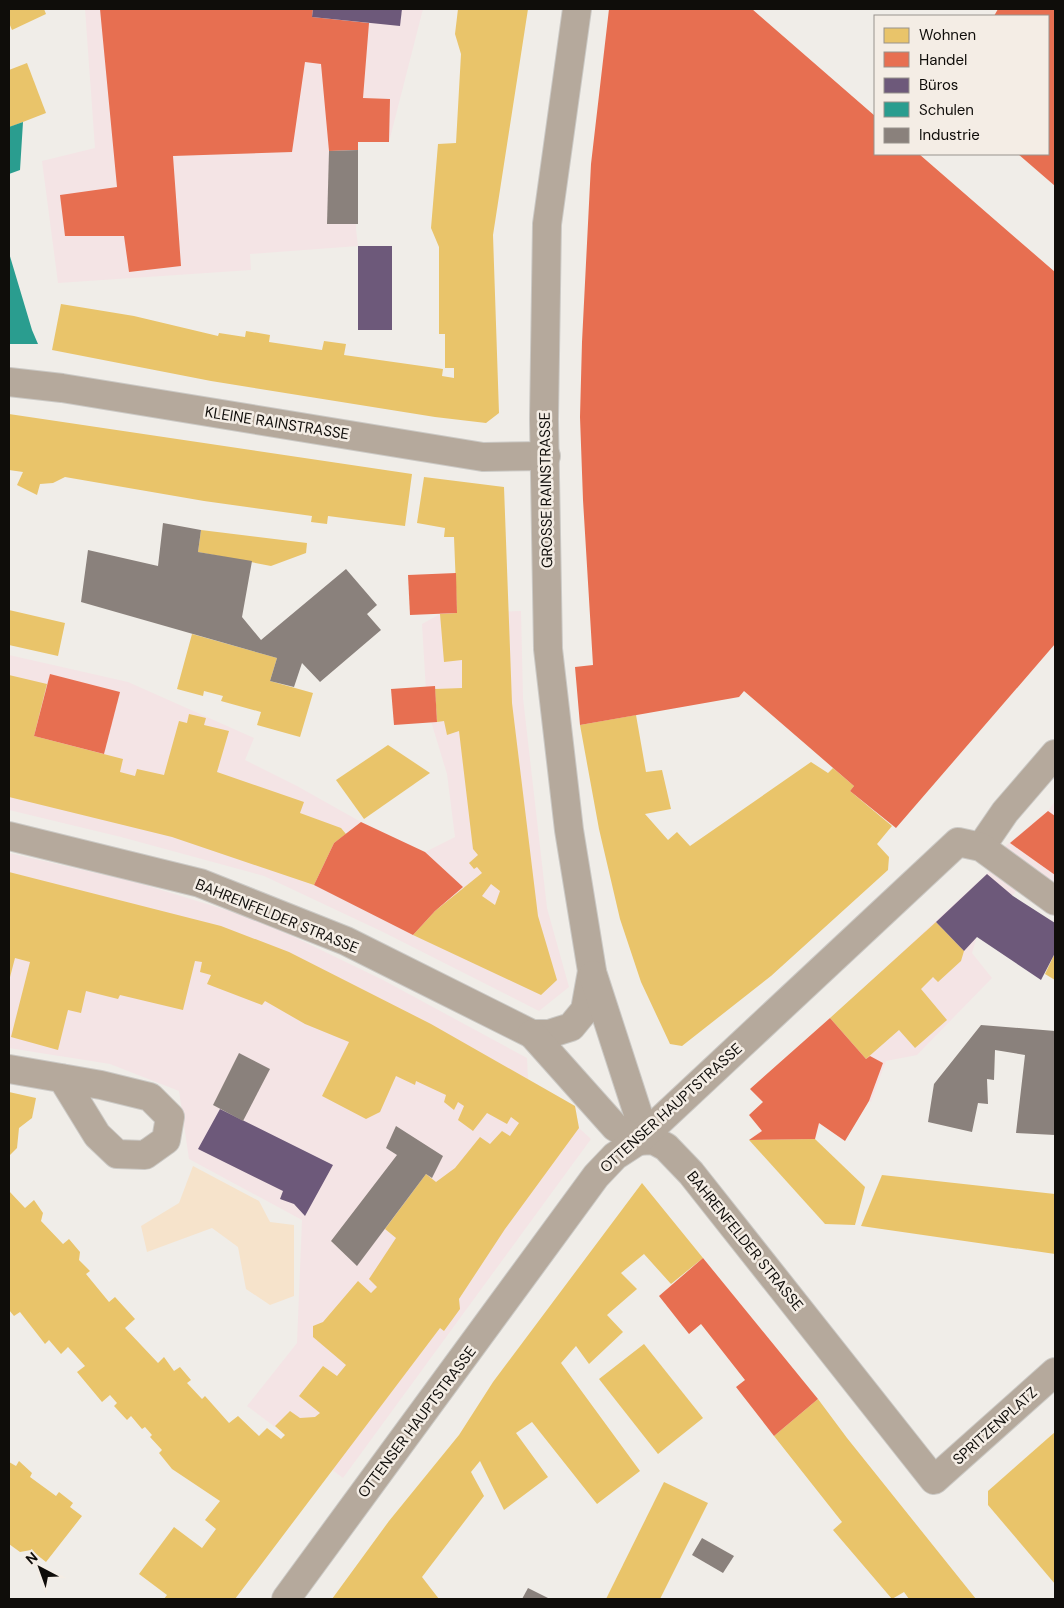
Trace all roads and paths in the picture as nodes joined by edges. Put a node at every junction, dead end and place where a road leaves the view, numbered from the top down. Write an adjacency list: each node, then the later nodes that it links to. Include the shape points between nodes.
1 (577, 9): 3 (street, GROSSE RAINSTRASSE, via 547,224)
2 (9, 382): 3 (street, KLEINE RAINSTRASSE, via 483,457)
3 (546, 456): 8 (street, GROSSE RAINSTRASSE, via 548,649 569,830)
4 (1055, 754): 6 (street, via 1005,812)
5 (9, 836): 9 (street, BAHRENFELDER STRASSE, via 200,883 346,941)
6 (981, 847): 7 (street); 12 (street, OTTENSER HAUPTSTRASSE, via 958,842)
7 (1055, 901)
8 (592, 971): 9 (street, GROSSE RAINSTRASSE, via 585,1010 571,1027 550,1034); 12 (street, GROSSE RAINSTRASSE, via 640,1120)
9 (532, 1034): 12 (street, BAHRENFELDER STRASSE, via 615,1127)
10 (9, 1070): 11 (street)
11 (62, 1078)
12 (638, 1141): 14 (street, BAHRENFELDER STRASSE, via 653,1140 666,1147 691,1173); 15 (street, OTTENSER HAUPTSTRASSE, via 615,1156 596,1176)
13 (1055, 1372): 14 (street, SPRITZENPLATZ)
14 (934, 1480)
15 (286, 1599)

